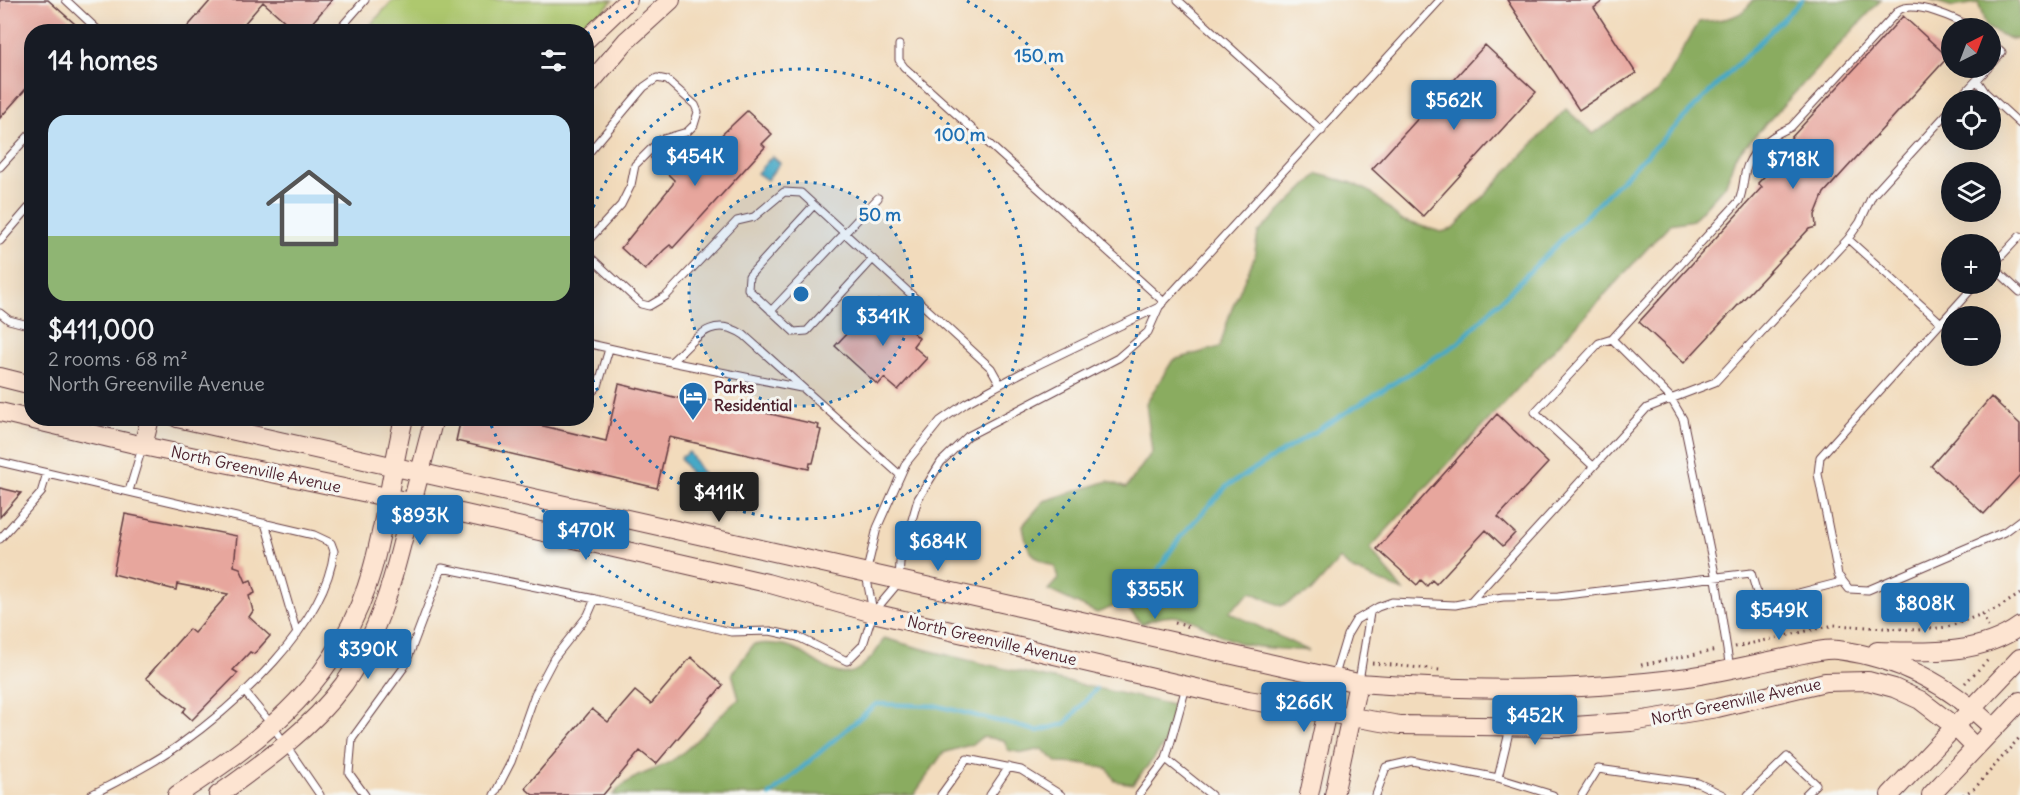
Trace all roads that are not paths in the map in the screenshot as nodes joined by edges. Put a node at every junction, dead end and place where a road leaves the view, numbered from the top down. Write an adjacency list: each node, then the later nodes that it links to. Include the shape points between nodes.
1 (66, 0): 8 (lane)
2 (365, 0): 9 (lane)
3 (628, 0): 10 (main road)
4 (671, 0): 12 (main road, via 631,36)
5 (1178, 0): 17 (lane)
6 (1440, 0): 17 (lane)
7 (1957, 18): 42 (lane, via 1908,6 1899,10 1791,127 1770,136 1754,154 1738,201)
8 (92, 24)
9 (344, 24)
10 (594, 32)
11 (899, 45): 35 (lane, via 897,54 904,67)
12 (594, 79)
13 (1977, 80): 14 (lane); 16 (lane)
14 (1968, 90)
15 (1941, 120): 27 (lane, via 1872,195)
16 (2020, 124)
17 (1323, 131): 35 (lane)
18 (24, 141): 20 (lane)
19 (594, 146): 25 (lane, via 644,87 657,78 667,80 695,105 694,125 687,132 660,140 635,165 621,205)
20 (0, 167)
21 (878, 198): 24 (lane)
22 (814, 205): 24 (lane); 31 (lane, via 801,193 784,192 777,196 754,217 737,221 666,296 649,306 641,304); 36 (lane, via 749,276 748,289)
23 (24, 213): 28 (lane)
24 (844, 233): 30 (lane); 36 (lane)
25 (594, 234)
26 (2020, 236): 29 (lane)
27 (1848, 239): 40 (lane); 51 (lane, via 1715,382 1683,396)
28 (0, 241)
29 (2001, 256)
30 (873, 259): 36 (lane, via 807,331 794,333); 48 (lane, via 991,368)
31 (594, 260)
32 (2001, 276): 33 (lane)
33 (2020, 292)
34 (1967, 294): 40 (lane)
35 (1162, 304): 48 (lane); 74 (lane, via 1148,332 1118,358 977,431 941,462 918,499 905,540)
36 (771, 311)
37 (0, 313): 39 (lane)
38 (0, 318): 39 (lane)
39 (9, 320): 41 (lane)
40 (1940, 322): 75 (lane, via 1820,457 1818,474)
41 (24, 324)
42 (1612, 339): 51 (lane); 61 (lane, via 1599,343 1535,412)
43 (594, 345): 44 (lane)
44 (609, 349): 45 (lane); 50 (lane)
45 (671, 362): 49 (lane); 49 (lane, via 702,334 717,325 729,326)
46 (0, 377): 47 (main road)
47 (24, 383)
48 (1000, 384): 65 (lane, via 940,421 922,440)
49 (802, 388): 65 (lane)
50 (594, 390)
51 (1670, 397): 61 (lane, via 1647,408); 73 (lane, via 1683,419)
52 (0, 412): 53 (main road, North Greenville Avenue)
53 (24, 418)
54 (59, 426): 59 (main road, North Greenville Avenue)
55 (148, 426): 59 (main road)
56 (211, 426): 62 (main road, North Greenville Avenue)
57 (402, 426): 62 (main road)
58 (432, 426): 64 (main road)
59 (143, 446): 66 (lane); 67 (main road, North Greenville Avenue)
60 (0, 462): 63 (lane)
61 (1593, 466): 77 (lane)
62 (392, 468): 64 (main road, North Greenville Avenue); 67 (main road)
63 (47, 473): 66 (lane); 71 (lane, via 41,493)
64 (420, 473): 68 (main road); 72 (main road, North Greenville Avenue)
65 (900, 475): 72 (lane, via 876,528)
66 (129, 491): 70 (lane)
67 (386, 496): 68 (main road, North Greenville Avenue); 93 (main road, via 372,570 349,628 314,686)
68 (412, 502): 78 (main road, North Greenville Avenue, via 767,583); 97 (main road, via 391,592 367,647 342,686)
69 (2020, 520): 75 (lane, via 2004,532 1868,590 1849,589)
70 (265, 523): 81 (lane); 81 (lane, via 324,537 334,551 317,601)
71 (0, 539)
72 (866, 574): 74 (main road, North Greenville Avenue); 78 (lane)
73 (1716, 579): 75 (lane, via 1751,573 1760,603); 77 (lane); 84 (lane)
74 (899, 582): 78 (lane); 85 (main road, North Greenville Avenue)
75 (1841, 582)
76 (595, 599): 78 (lane, via 731,632 770,631 798,637 847,661 863,645); 106 (lane, via 442,568 405,666 352,739 349,773); 107 (lane, via 588,615 554,658 535,694 511,762)
77 (1470, 602): 79 (lane, via 1392,602)
78 (873, 612): 87 (main road, North Greenville Avenue)
79 (1370, 613): 85 (lane, via 1356,620 1347,634); 86 (lane)
80 (2020, 626): 82 (main road, via 1994,640 1943,651)
81 (297, 634): 88 (lane)
82 (1835, 649): 84 (main road, North Greenville Avenue); 90 (main road, North Greenville Avenue, via 1905,666 1927,676)
83 (2020, 658): 90 (main road)
84 (1730, 669): 86 (main road, North Greenville Avenue, via 1611,685 1520,689)
85 (1334, 678): 86 (main road, North Greenville Avenue); 91 (main road)
86 (1358, 683): 92 (main road)
87 (1187, 685): 91 (main road, North Greenville Avenue); 99 (lane)
88 (244, 691): 93 (lane); 102 (lane, via 178,747)
89 (2020, 701): 96 (main road)
90 (1972, 708): 94 (main road); 96 (main road, North Greenville Avenue)
91 (1327, 713): 92 (main road, North Greenville Avenue); 113 (main road)
92 (1352, 718): 95 (main road, North Greenville Avenue, via 1400,725); 114 (main road)
93 (272, 724): 97 (lane); 103 (main road)
94 (1954, 726): 95 (main road, North Greenville Avenue, via 1920,700 1894,688 1845,680 1631,722); 98 (main road, North Greenville Avenue); 121 (main road)
95 (1510, 728): 101 (lane)
96 (1993, 728): 98 (main road)
97 (285, 744): 104 (main road); 105 (lane)
98 (1975, 747): 122 (main road)
99 (1166, 759): 111 (lane); 112 (lane)
100 (1009, 767): 108 (lane, via 967,759); 109 (lane); 110 (lane, via 1021,770)
101 (1498, 778): 115 (lane, via 1412,761 1386,767); 116 (lane)
102 (91, 795)
103 (177, 795)
104 (218, 795)
105 (320, 795)
106 (365, 795)
107 (494, 795)
108 (940, 795)
109 (990, 795)
110 (1061, 795)
111 (1139, 795)
112 (1211, 795)
113 (1308, 795)
114 (1334, 795)
115 (1376, 795)
116 (1553, 795)
117 (1582, 795): 118 (lane, via 1599,769 1698,783)
118 (1723, 795)
119 (1748, 795): 120 (lane, via 1787,757 1816,784)
120 (1805, 795)
121 (1890, 795)
122 (1931, 795)

